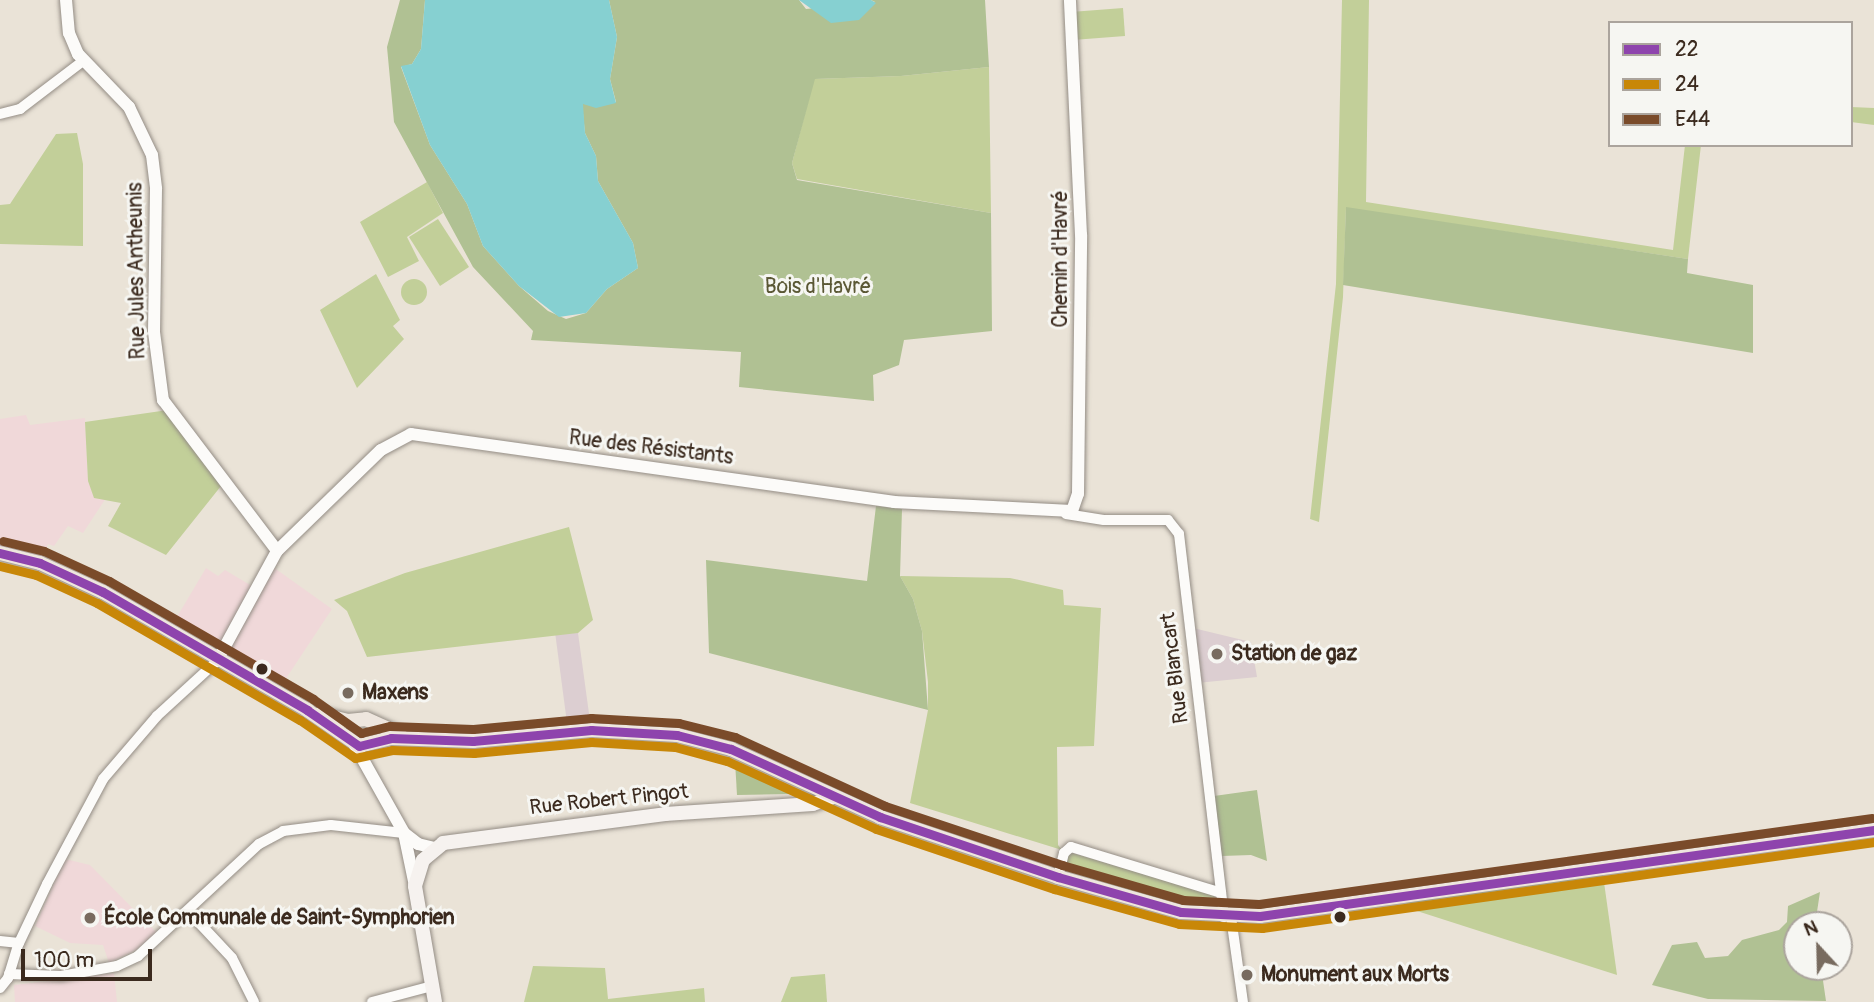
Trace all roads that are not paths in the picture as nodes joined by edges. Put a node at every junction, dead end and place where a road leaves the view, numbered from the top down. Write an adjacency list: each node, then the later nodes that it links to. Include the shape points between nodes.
1 (66, 0): 3 (street, Rue Jules Antheunis, via 69,33)
2 (1070, 0): 5 (street, Chemin d'Havré, via 1081,235 1079,494 1075,508)
3 (83, 61): 4 (street, via 20,109); 6 (street, Rue Jules Antheunis, via 129,107 152,155 156,189 154,332 163,400)
4 (0, 114)
5 (1066, 514): 6 (street, Rue des Résistants, via 981,504 894,502 411,434 381,450); 21 (street, Rue Blancart, via 1104,520 1168,520 1179,534)
6 (277, 551): 8 (street)
7 (0, 553): 8 (main road, via 85,582)
8 (217, 661): 9 (main road); 25 (street, via 157,716 103,779)
9 (307, 710): 10 (main road); 12 (main road)
10 (363, 721): 11 (main road); 12 (main road, via 349,728); 13 (main road, via 375,731)
11 (415, 738): 13 (main road); 15 (main road, via 473,741 614,729 677,735 731,749)
12 (351, 740): 13 (main road); 14 (street)
13 (371, 742): 14 (street)
14 (368, 766): 17 (street)
15 (833, 797): 18 (main road, Rue Robert Pingot, via 813,804 665,814 466,837); 19 (main road)
16 (1874, 830): 23 (main road)
17 (404, 833): 18 (street, via 418,844); 20 (street); 22 (street, via 331,825 283,831 258,844)
18 (434, 848): 20 (main road, via 420,866)
19 (1058, 877): 21 (street, via 1064,853 1072,847); 23 (main road, via 1150,906)
20 (415, 886): 27 (main road)
21 (1221, 893): 23 (street, Rue Blancart)
22 (189, 912): 26 (street, via 138,956 117,966 61,976); 29 (street, via 232,958)
23 (1227, 917): 32 (street, Rue Blancart)
24 (0, 941): 25 (street)
25 (19, 943): 26 (street)
26 (9, 974): 28 (street)
27 (432, 986): 30 (street); 31 (main road)
28 (0, 988)
29 (254, 1002)
30 (372, 1002)
31 (435, 1002)
32 (1243, 1002)

